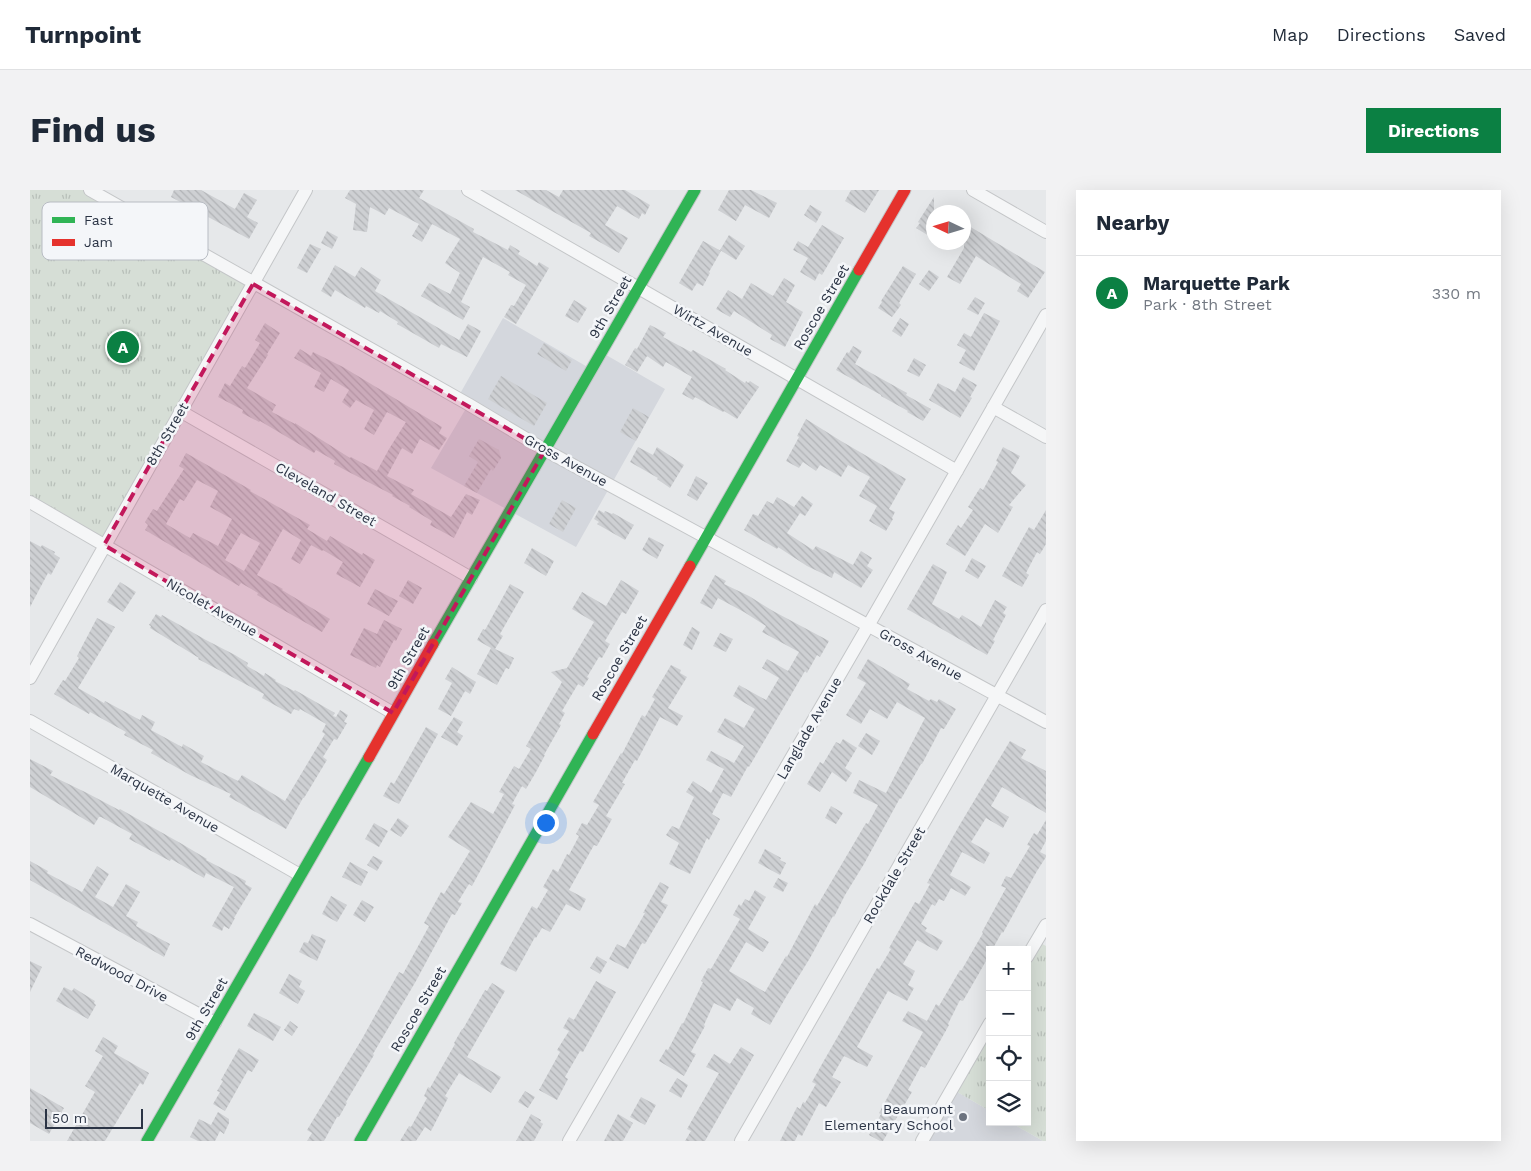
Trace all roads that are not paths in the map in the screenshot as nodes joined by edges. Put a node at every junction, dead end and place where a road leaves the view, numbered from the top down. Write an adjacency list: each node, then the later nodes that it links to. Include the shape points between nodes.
1 (90, 190): 7 (street, Gross Avenue)
2 (306, 190): 10 (street, 8th Street)
3 (468, 190): 11 (street, Wirtz Avenue)
4 (695, 190): 11 (street, 9th Street)
5 (905, 190): 13 (street, Roscoe Street)
6 (973, 190): 8 (street)
7 (111, 202)
8 (1046, 232)
9 (208, 258): 10 (street, Gross Avenue)
10 (253, 284): 15 (street, 8th Street); 17 (street, Gross Avenue)
11 (639, 287): 13 (street, Wirtz Avenue); 17 (street, 9th Street)
12 (1046, 315): 14 (street, Langlade Avenue)
13 (797, 379): 18 (street, Wirtz Avenue); 20 (street, Roscoe Street)
14 (993, 407): 16 (street); 18 (street, Langlade Avenue)
15 (180, 411): 21 (street, 8th Street); 22 (street, Cleveland Street)
16 (1046, 437)
17 (545, 450): 20 (street, Gross Avenue); 22 (street, 9th Street)
18 (957, 471): 24 (street, Langlade Avenue)
19 (30, 502): 21 (street, Nicolet Avenue)
20 (706, 537): 24 (street, Gross Avenue); 38 (street, Roscoe Street)
21 (104, 545): 25 (street, 8th Street); 27 (street, Nicolet Avenue)
22 (471, 578): 27 (street, 9th Street)
23 (1046, 610): 26 (street, Rockdale Street)
24 (868, 626): 26 (street, Gross Avenue); 39 (street, Langlade Avenue)
25 (30, 678)
26 (997, 696): 29 (street, Gross Avenue); 40 (street, Rockdale Street)
27 (393, 713): 30 (street, 9th Street)
28 (30, 722): 30 (street, Marquette Avenue)
29 (1046, 722)
30 (300, 875): 35 (street, 9th Street)
31 (30, 924): 35 (street, Redwood Drive)
32 (1046, 924): 33 (street)
33 (1041, 944): 34 (street)
34 (1031, 953)
35 (215, 1023): 37 (street, 9th Street)
36 (986, 1029): 41 (street)
37 (147, 1141)
38 (360, 1141)
39 (570, 1141)
40 (741, 1141)
41 (922, 1141)

